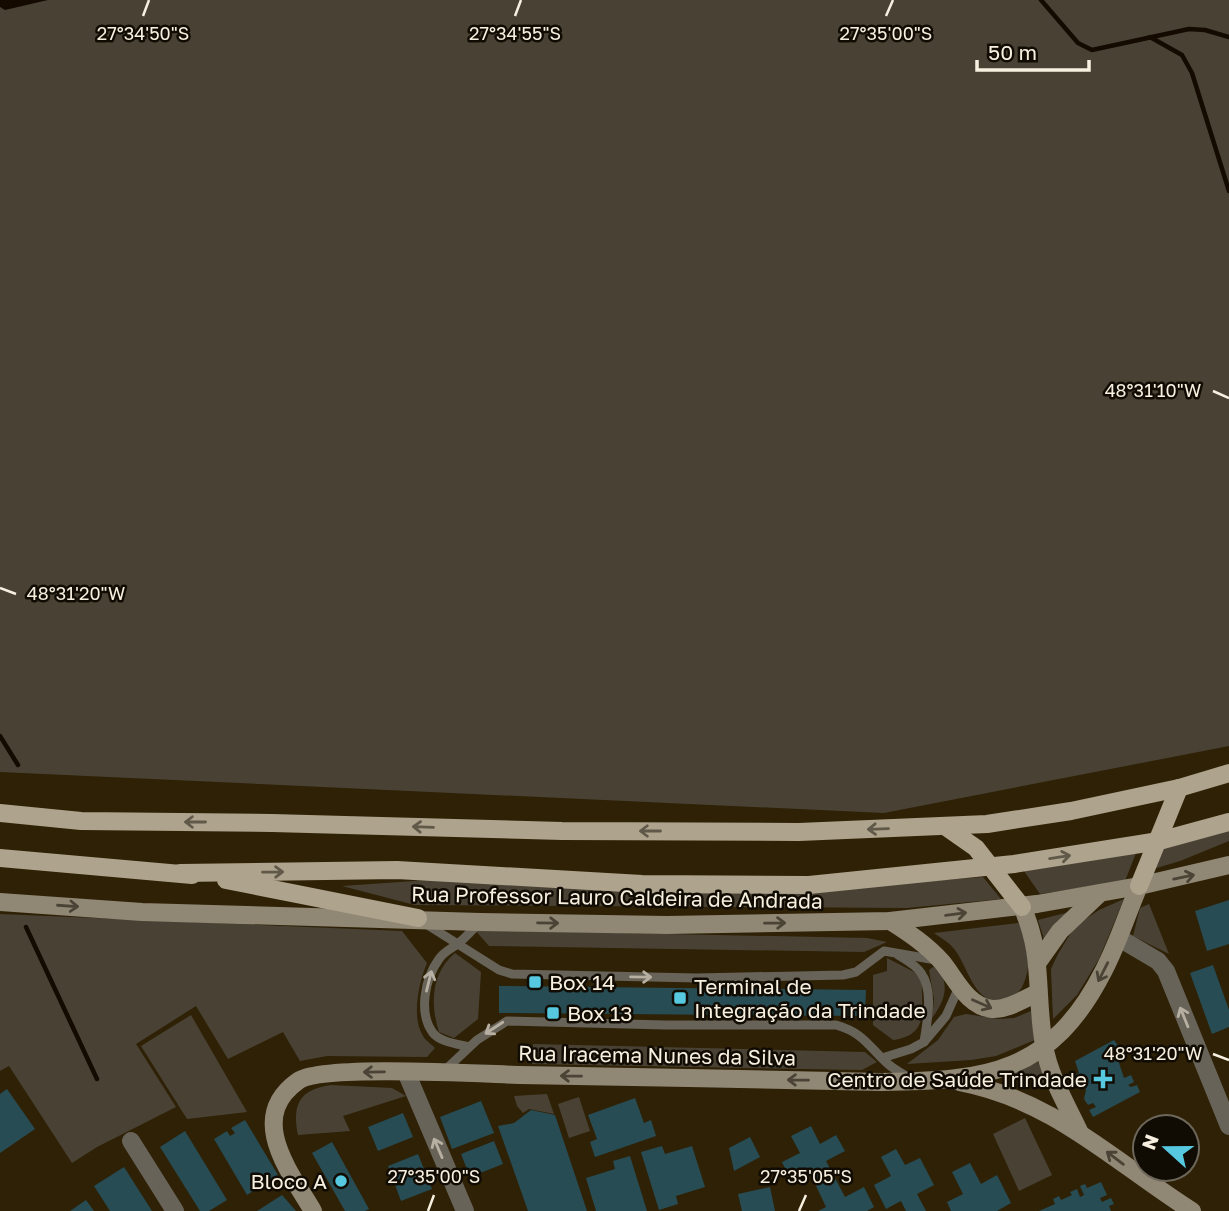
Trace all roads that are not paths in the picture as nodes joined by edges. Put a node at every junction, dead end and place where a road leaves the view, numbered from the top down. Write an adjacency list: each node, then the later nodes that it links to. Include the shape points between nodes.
1 (1229, 774): 2 (main road)
2 (1179, 788): 5 (main road, via 1071,811); 6 (main road)
3 (0, 813): 5 (main road, one-way to 3, via 562,831 81,821)
4 (1229, 822): 6 (main road)
5 (946, 827): 9 (main road, via 976,848)
6 (1159, 841): 9 (main road, one-way to 6); 11 (main road)
7 (0, 858): 10 (main road)
8 (1229, 865): 11 (street, Rua Professor Lauro Caldeira de Andrada, one-way to 8)
9 (992, 867): 10 (main road, one-way to 9, via 397,870 642,884 809,885); 14 (main road)
10 (180, 873): 15 (main road)
11 (1139, 886): 12 (street, Rua Professor Lauro Caldeira de Andrada); 18 (street, Rua Iracema Nunes da Silva)
12 (1100, 893): 14 (street, Rua Professor Lauro Caldeira de Andrada); 22 (street, via 1060,931)
13 (0, 902): 15 (street, Rua Professor Lauro Caldeira de Andrada, one-way to 15, via 142,912)
14 (1022, 906): 17 (street, Rua Professor Lauro Caldeira de Andrada, one-way to 14); 22 (street)
15 (418, 918): 16 (street, Rua Professor Lauro Caldeira de Andrada); 19 (lane)
16 (480, 922): 17 (street, Rua Professor Lauro Caldeira de Andrada, one-way to 17); 19 (lane)
17 (890, 922): 21 (street)
18 (1119, 938): 27 (street, Rua Iracema Nunes da Silva, one-way to 27, via 1086,1001); 33 (street, one-way to 18, via 1166,971 1158,961)
19 (458, 944): 20 (lane, one-way to 20, via 499,971 512,974 670,978 843,975 856,972 884,951); 26 (lane, one-way to 19, via 434,1034 426,1014 430,973 443,953)
20 (894, 953): 21 (lane); 25 (lane, via 913,964 927,986)
21 (941, 961): 23 (street)
22 (1038, 962): 24 (street)
23 (959, 987): 24 (street, one-way to 24, via 992,1009); 25 (lane, via 946,1016)
24 (1038, 993): 27 (street)
25 (924, 1042): 28 (lane)
26 (469, 1047): 28 (lane, one-way to 26, via 858,1033 836,1025 507,1021); 30 (lane)
27 (1044, 1048): 31 (street, Rua Iracema Nunes da Silva, via 1005,1068); 34 (street)
28 (882, 1058): 32 (lane)
29 (406, 1072): 30 (street, Rua Iracema Nunes da Silva); 37 (street, Rua Iracema Nunes da Silva, one-way to 37, via 317,1073 299,1080 284,1095 273,1129 277,1150); 38 (street, one-way to 29)
30 (443, 1073): 32 (street, Rua Iracema Nunes da Silva, one-way to 30)
31 (945, 1079): 32 (street, Rua Iracema Nunes da Silva); 34 (street, via 1007,1094)
32 (916, 1081)
33 (1229, 1126)
34 (1079, 1131): 39 (street, one-way to 34)
35 (131, 1141): 36 (street)
36 (176, 1211)
37 (313, 1211)
38 (465, 1211)
39 (1192, 1211)

